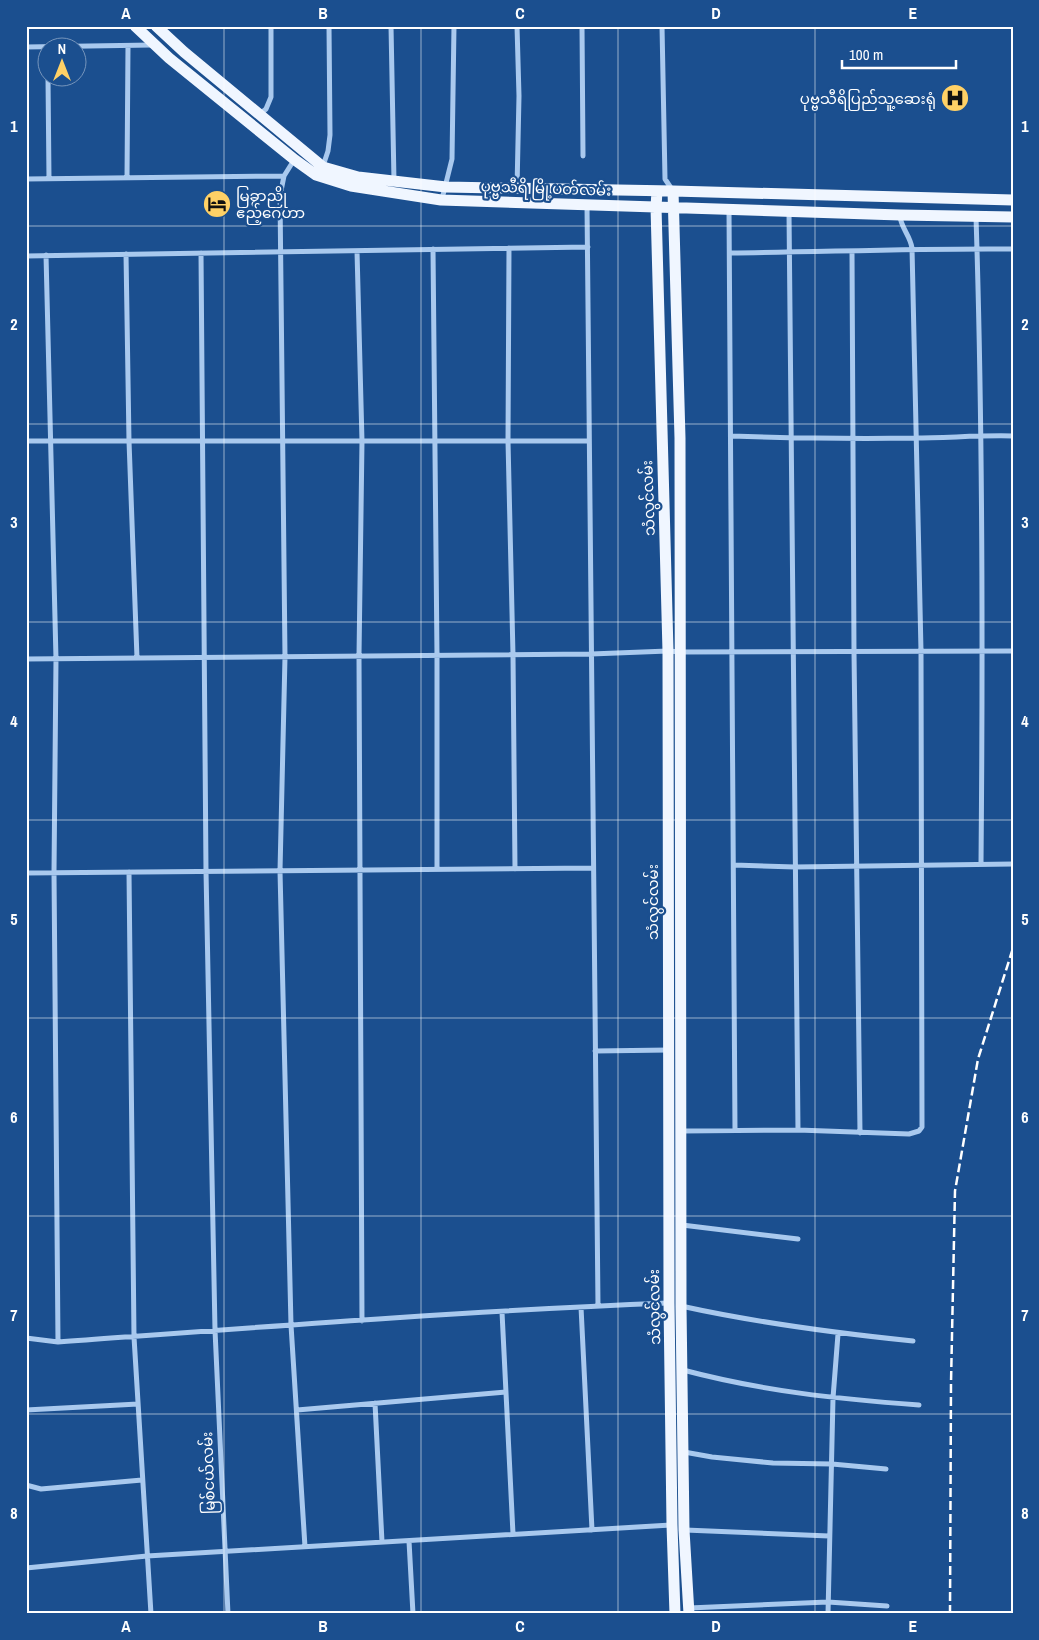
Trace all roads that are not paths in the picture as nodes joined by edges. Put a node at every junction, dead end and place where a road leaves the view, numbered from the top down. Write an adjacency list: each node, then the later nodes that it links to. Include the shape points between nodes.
1 (135, 26): 10 (main road, ပုဗ္ဗသီရိ မြို့ပတ်လမ်း)
2 (156, 26): 13 (main road, ပုဗ္ဗသီရိ မြို့ပတ်လမ်း)
3 (271, 26): 16 (street, via 271,98)
4 (329, 26): 19 (street, via 330,135)
5 (391, 26): 25 (street)
6 (454, 26): 26 (street, via 452,159)
7 (517, 26): 27 (street)
8 (582, 26): 17 (street)
9 (662, 26): 23 (street)
10 (155, 45): 12 (street); 14 (main road, ပုဗ္ဗသီရိ မြို့ပတ်လမ်း)
11 (88, 46): 12 (street)
12 (128, 46): 21 (street)
13 (178, 47): 14 (main road); 16 (main road, ပုဗ္ဗသီရိ မြို့ပတ်လမ်း)
14 (170, 58): 18 (main road, ပုဗ္ဗသီရိ မြို့ပတ်လမ်း)
15 (48, 88): 22 (street)
16 (259, 115): 19 (main road, ပုဗ္ဗသီရိ မြို့ပတ်လမ်း)
17 (583, 156)
18 (294, 160): 20 (street); 30 (main road, ပုဗ္ဗသီရိ မြို့ပတ်လမ်း, via 316,176 351,186)
19 (323, 167): 25 (main road, ပုဗ္ဗသီရိ မြို့ပတ်လမ်း, via 358,177)
20 (284, 176): 21 (street); 48 (street, via 280,196)
21 (127, 178): 22 (street)
22 (49, 179): 24 (street)
23 (665, 179): 28 (street); 29 (street)
24 (26, 180)
25 (394, 181): 26 (main road, ပုဗ္ဗသီရိ မြို့ပတ်လမ်း)
26 (446, 187): 27 (main road, ပုဗ္ဗသီရိ မြို့ပတ်လမ်း); 30 (street)
27 (517, 188): 28 (main road, ပုဗ္ဗသီရိ မြို့ပတ်လမ်း)
28 (657, 191): 29 (main road, ပုဗ္ဗသီရိ မြို့ပတ်လမ်း); 33 (main road, သံလွင်လမ်း)
29 (673, 191): 31 (main road, ပုဗ္ဗသီရိ မြို့ပတ်လမ်း); 34 (main road, သံလွင်လမ်း)
30 (441, 200): 32 (main road, ပုဗ္ဗသီရိ မြို့ပတ်လမ်း)
31 (1013, 200)
32 (587, 205): 33 (main road, ပုဗ္ဗသီရိ မြို့ပတ်လမ်း); 40 (street)
33 (656, 207): 34 (main road, ပုဗ္ဗသီရိ မြို့ပတ်လမ်း); 70 (main road, သံလွင်လမ်း)
34 (673, 208): 35 (main road, ပုဗ္ဗသီရိ မြို့ပတ်လမ်း); 73 (main road, သံလွင်လမ်း, via 680,438)
35 (729, 210): 36 (main road, ပုဗ္ဗသီရိ မြို့ပတ်လမ်း); 51 (street)
36 (789, 212): 37 (main road, ပုဗ္ဗသီရိ မြို့ပတ်လမ်း); 49 (street)
37 (900, 215): 38 (main road, ပုဗ္ဗသီရိ မြို့ပတ်လမ်း); 42 (street)
38 (976, 217): 39 (main road, ပုဗ္ဗသီရိ မြို့ပတ်လမ်း); 43 (street)
39 (1013, 217)
40 (588, 247): 41 (street); 69 (street)
41 (509, 248): 45 (street); 68 (street)
42 (912, 248): 43 (street); 47 (street); 60 (street)
43 (977, 249): 44 (street); 55 (street)
44 (1013, 249)
45 (433, 250): 46 (street); 67 (street)
46 (357, 251): 48 (street); 66 (street)
47 (852, 251): 49 (street); 59 (street)
48 (280, 252): 50 (street); 65 (street)
49 (789, 252): 51 (street); 58 (street)
50 (201, 253): 52 (street); 64 (street, မြစ်ငယ်လမ်း)
51 (730, 253): 56 (street)
52 (126, 254): 53 (street); 63 (street)
53 (46, 255): 54 (street); 62 (street)
54 (26, 256)
55 (981, 435): 57 (street); 60 (street); 71 (street)
56 (731, 436): 58 (street); 74 (street)
57 (1013, 436)
58 (791, 438): 59 (street); 75 (street)
59 (853, 438): 60 (street); 76 (street)
60 (916, 438): 77 (street)
61 (26, 441): 62 (street)
62 (50, 441): 63 (street); 86 (street)
63 (129, 441): 64 (street); 83 (street)
64 (202, 441): 65 (street); 84 (street, မြစ်ငယ်လမ်း)
65 (284, 441): 66 (street); 82 (street)
66 (362, 441): 67 (street); 80 (street)
67 (435, 441): 68 (street); 81 (street)
68 (508, 441): 69 (street); 79 (street)
69 (589, 441): 78 (street)
70 (668, 651): 73 (street); 78 (street); 102 (main road, သံလွင်လမ်း)
71 (983, 651): 72 (street); 77 (street); 87 (street)
72 (1013, 651)
73 (681, 652): 74 (street); 107 (main road, သံလွင်လမ်း)
74 (732, 652): 75 (street); 89 (street)
75 (793, 652): 76 (street); 92 (street)
76 (854, 652): 77 (street); 91 (street)
77 (920, 652): 90 (street)
78 (591, 654): 79 (street); 93 (street)
79 (513, 655): 81 (street); 95 (street)
80 (359, 656): 81 (street); 82 (street); 96 (street)
81 (437, 656): 94 (street)
82 (285, 657): 84 (street); 98 (street)
83 (137, 658): 84 (street); 86 (street)
84 (203, 658): 97 (street, မြစ်ငယ်လမ်း)
85 (26, 659): 86 (street)
86 (56, 659): 101 (street)
87 (980, 864): 88 (street); 90 (street)
88 (1013, 864)
89 (734, 865): 92 (street); 104 (street)
90 (921, 865): 91 (street); 108 (street, via 922,1126 919,1131 909,1134)
91 (856, 866): 92 (street); 108 (street)
92 (795, 867): 105 (street)
93 (593, 868): 95 (street); 103 (street)
94 (437, 869): 95 (street); 96 (street)
95 (515, 869)
96 (359, 870): 98 (street); 116 (street)
97 (206, 871): 98 (street); 99 (street); 118 (street, မြစ်ငယ်လမ်း)
98 (280, 871): 117 (street)
99 (129, 872): 101 (street); 120 (street)
100 (26, 873): 101 (street)
101 (54, 873): 123 (street)
102 (669, 1050): 103 (street); 106 (main road, သံလွင်လမ်း)
103 (595, 1051): 112 (street)
104 (735, 1130): 105 (street); 107 (street)
105 (798, 1130): 108 (street)
106 (668, 1131): 107 (street); 111 (main road, သံလွင်လမ်း)
107 (681, 1131): 109 (main road, သံလွင်လမ်း)
108 (860, 1133)
109 (682, 1225): 110 (street); 114 (main road, သံလွင်လမ်း)
110 (798, 1239)
111 (669, 1303): 112 (street); 114 (street); 137 (main road, သံလွင်လမ်း)
112 (598, 1306): 113 (street)
113 (581, 1307): 115 (street); 138 (street)
114 (682, 1307): 119 (street); 124 (main road, သံလွင်လမ်း)
115 (502, 1312): 116 (street); 125 (street)
116 (362, 1320): 117 (street)
117 (291, 1325): 118 (street); 131 (street)
118 (215, 1330): 120 (street); 145 (street, မြစ်ငယ်လမ်း)
119 (838, 1334): 122 (street); 126 (street)
120 (134, 1336): 123 (street); 128 (street)
121 (26, 1338): 123 (street)
122 (913, 1341)
123 (58, 1342)
124 (682, 1370): 126 (street, via 722,1380); 132 (main road, သံလွင်လမ်း)
125 (506, 1392): 127 (street); 140 (street)
126 (833, 1398): 129 (street); 133 (street)
127 (375, 1403): 131 (street); 143 (street)
128 (138, 1404): 130 (street); 135 (street)
129 (919, 1405)
130 (26, 1410)
131 (297, 1410): 144 (street)
132 (683, 1452): 133 (street, via 773,1463); 139 (main road, သံလွင်လမ်း)
133 (832, 1464): 134 (street); 141 (street)
134 (886, 1469)
135 (142, 1480): 136 (street, via 41,1488); 146 (street)
136 (26, 1485)
137 (672, 1525): 138 (street); 154 (main road, သံလွင်လမ်း)
138 (592, 1530): 140 (street)
139 (684, 1530): 141 (street); 150 (main road, သံလွင်လမ်း)
140 (513, 1534): 142 (street)
141 (829, 1536): 148 (street)
142 (408, 1541): 143 (street); 153 (street)
143 (382, 1542): 144 (street)
144 (305, 1547): 145 (street)
145 (224, 1552): 146 (street); 152 (street, မြစ်ငယ်လမ်း)
146 (147, 1556): 147 (street); 151 (street)
147 (26, 1568)
148 (828, 1602): 149 (street); 150 (street); 155 (street)
149 (887, 1606)
150 (688, 1611)
151 (150, 1614)
152 (228, 1614)
153 (413, 1614)
154 (675, 1614)
155 (828, 1614)

